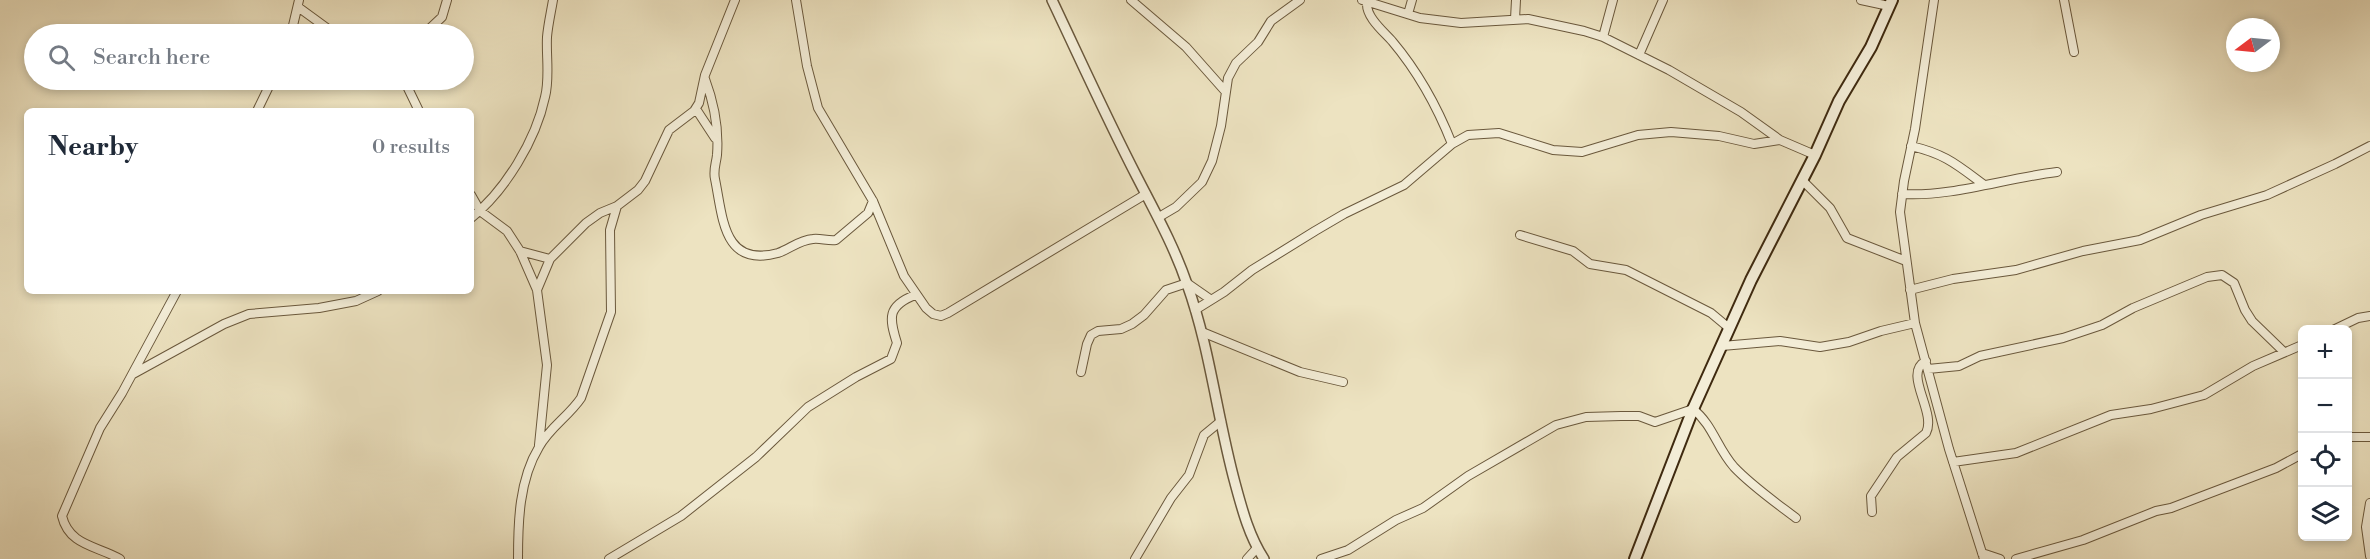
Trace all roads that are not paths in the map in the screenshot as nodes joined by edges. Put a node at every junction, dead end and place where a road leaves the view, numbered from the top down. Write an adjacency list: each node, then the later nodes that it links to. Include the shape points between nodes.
1 (447, 0): 22 (street, via 442,17)
2 (553, 0): 47 (street, via 547,36 546,96 523,157)
3 (735, 0): 26 (street)
4 (796, 0): 45 (street, via 818,108)
5 (1131, 0): 29 (street, via 1186,47)
6 (1300, 0): 29 (street, via 1271,21 1258,42 1236,63)
7 (1412, 0): 18 (street)
8 (1516, 0): 19 (street)
9 (1613, 0): 23 (street)
10 (1663, 0): 25 (street)
11 (1861, 0): 16 (street)
12 (1934, 0): 36 (street)
13 (2064, 0): 24 (street)
14 (1055, 2): 42 (street)
15 (1365, 2): 18 (street); 35 (street, via 1373,19 1426,87)
16 (1890, 3): 38 (main road)
17 (298, 4): 20 (street); 21 (street)
18 (1408, 14): 19 (street, via 1461,23)
19 (1515, 19): 23 (street, via 1584,30)
20 (293, 24)
21 (323, 24)
22 (435, 24)
23 (1603, 37): 25 (street)
24 (2074, 52)
25 (1639, 55): 34 (street, via 1731,106)
26 (705, 77): 32 (street); 33 (street, via 714,103)
27 (267, 90): 30 (street)
28 (409, 90): 31 (street)
29 (1225, 92): 51 (street, via 1212,161 1202,182)
30 (258, 108)
31 (418, 108)
32 (696, 109): 33 (street); 46 (street, via 669,130 645,181)
33 (716, 140): 49 (street, via 713,172 725,229 731,242 747,255 778,253 813,238 836,240)
34 (1780, 140): 35 (street, via 1760,144 1688,132 1661,132 1582,152 1553,150 1490,133 1468,135); 38 (street)
35 (1452, 144): 62 (street, via 1404,185 1314,231)
36 (1911, 146): 41 (street, via 1947,157); 43 (street)
37 (2370, 146): 58 (street, via 2267,195 2201,215 2140,240 2083,250 2005,273 1953,279)
38 (1815, 155): 40 (main road)
39 (2057, 172): 41 (street)
40 (1802, 180): 55 (street, via 1830,208 1847,238); 67 (main road)
41 (1983, 184): 43 (street, via 1942,193)
42 (1146, 194): 51 (street); 61 (street, via 941,316 933,314)
43 (1902, 194): 55 (street, via 1900,212)
44 (474, 200): 47 (street)
45 (873, 201): 48 (street); 49 (street)
46 (617, 206): 54 (street, via 586,223); 80 (street, via 610,230 609,319 581,398)
47 (480, 211): 50 (street); 53 (street, via 507,231)
48 (878, 212): 49 (street); 61 (street)
49 (868, 213)
50 (474, 216)
51 (1159, 217): 56 (street)
52 (1520, 235): 67 (street, via 1573,251 1590,264 1626,270 1711,313)
53 (520, 251): 54 (street); 57 (street)
54 (550, 259): 57 (street)
55 (1906, 261): 58 (street)
56 (1187, 283): 62 (street); 63 (street); 73 (street, via 1166,290 1132,324 1091,335)
57 (537, 290): 80 (street, via 547,365)
58 (1910, 290): 65 (street)
59 (175, 294): 74 (street)
60 (371, 294): 74 (street, via 319,308 249,314)
61 (915, 296): 91 (street, via 900,301 893,310 897,344 891,359 808,407 756,457 700,502)
62 (1210, 299): 63 (street)
63 (1195, 310): 68 (street)
64 (2370, 316): 66 (street)
65 (1915, 323): 69 (street, via 1820,347 1780,341); 72 (street)
66 (2342, 325)
67 (1729, 328): 69 (main road)
68 (1202, 332): 75 (street, via 1300,372); 77 (street)
69 (1722, 346): 76 (main road)
70 (2298, 347): 71 (street)
71 (2284, 352): 72 (street, via 2249,316 2231,279 2218,275 2063,338 1988,354 1959,366); 82 (street, via 2204,395 2111,415 2016,453)
72 (1927, 365): 82 (street); 84 (street, via 1919,367 1917,380 1929,428 1897,457 1870,502)
73 (1081, 372)
74 (132, 375): 89 (street, via 100,428 62,516 76,540)
75 (1343, 382)
76 (1693, 409): 85 (street, via 1705,419 1733,466); 95 (street, via 1654,422 1639,416 1586,417 1556,425 1348,550); 96 (main road)
77 (1221, 421): 86 (street, via 1243,512); 92 (street, via 1204,435 1189,475)
78 (2352, 437): 79 (street)
79 (2370, 437)
80 (539, 445): 90 (street, via 521,498)
81 (2298, 456): 98 (street, via 2172,508)
82 (1953, 462): 87 (street)
83 (2370, 504): 88 (street, via 2366,527)
84 (1872, 512)
85 (1796, 518)
86 (1257, 548): 93 (street); 94 (street)
87 (1983, 556): 97 (street)
88 (2370, 556): 99 (street)
89 (120, 559)
90 (518, 559)
91 (609, 559)
92 (1135, 559)
93 (1247, 559)
94 (1264, 559)
95 (1321, 559)
96 (1635, 559)
97 (2000, 559)
98 (2016, 559)
99 (2360, 559)

